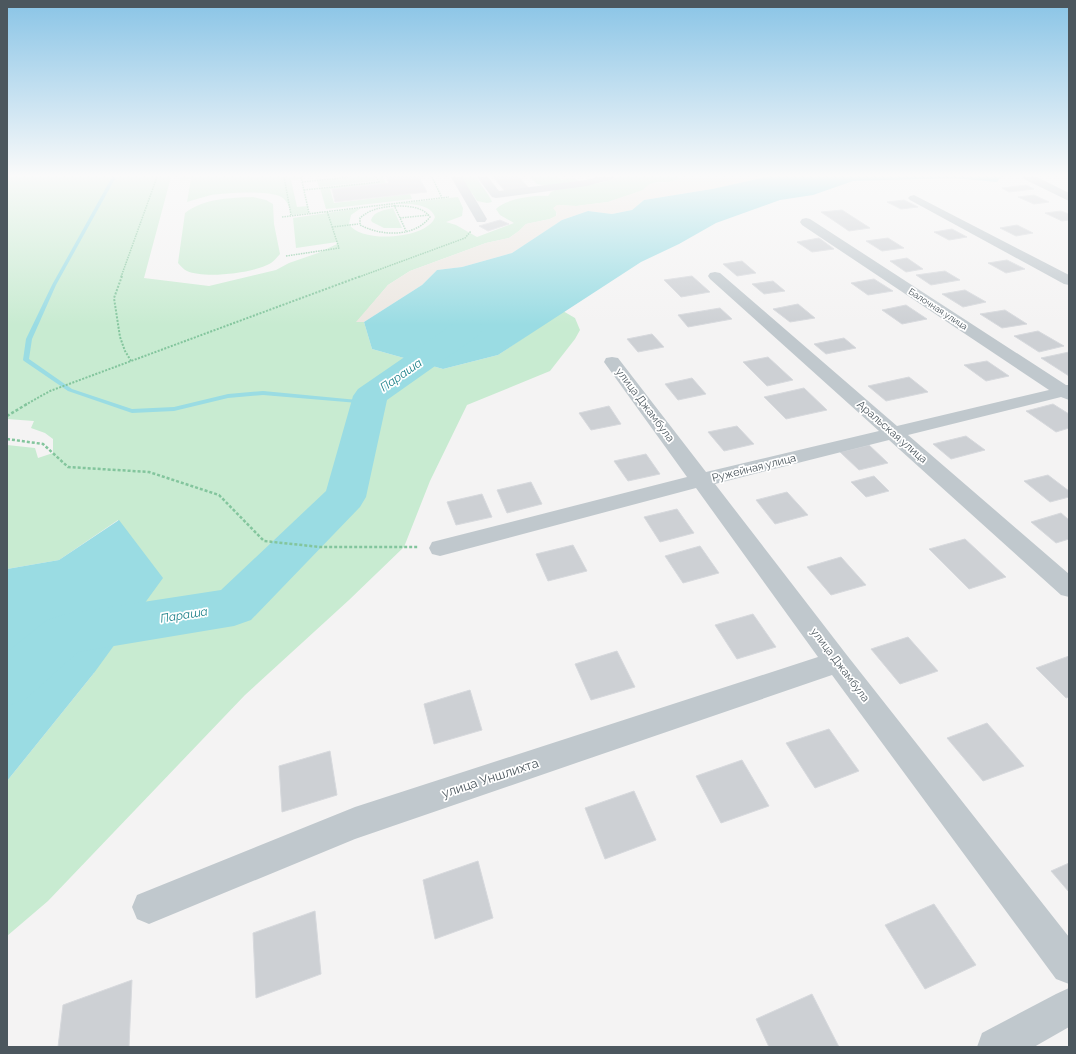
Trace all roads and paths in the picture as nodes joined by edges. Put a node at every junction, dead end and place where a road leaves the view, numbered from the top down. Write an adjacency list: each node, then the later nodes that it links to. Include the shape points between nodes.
1 (140, 226): 14 (path, via 114,298 120,337)
2 (339, 226): 9 (path)
3 (363, 226): 10 (path, via 377,232)
4 (404, 226): 10 (path)
5 (418, 226): 10 (path)
6 (475, 226): 14 (path, via 465,238)
7 (812, 226): 16 (street, Балочная улица)
8 (967, 226): 13 (street)
9 (332, 227): 11 (path, via 339,248)
10 (406, 231)
11 (286, 256)
12 (715, 276): 18 (street, Аральская улица)
13 (1069, 281)
14 (131, 361): 17 (path, via 50,391)
15 (612, 362): 20 (street, улица Джамбула)
16 (1067, 392): 18 (street, Ружейная улица)
17 (7, 416)
18 (894, 434): 20 (street, Ружейная улица); 22 (street, Аральская улица)
19 (7, 439): 21 (path, via 44,444 68,467 149,472 219,495 264,540 320,547)
20 (702, 480): 21 (street, Ружейная улица); 23 (street, улица Джамбула)
21 (440, 548)
22 (1069, 588)
23 (838, 662): 24 (street, улица Уншлихта, via 355,823); 25 (street, улица Джамбула)
24 (149, 907)
25 (1069, 966)
26 (1069, 1007): 27 (street)
27 (996, 1047)

